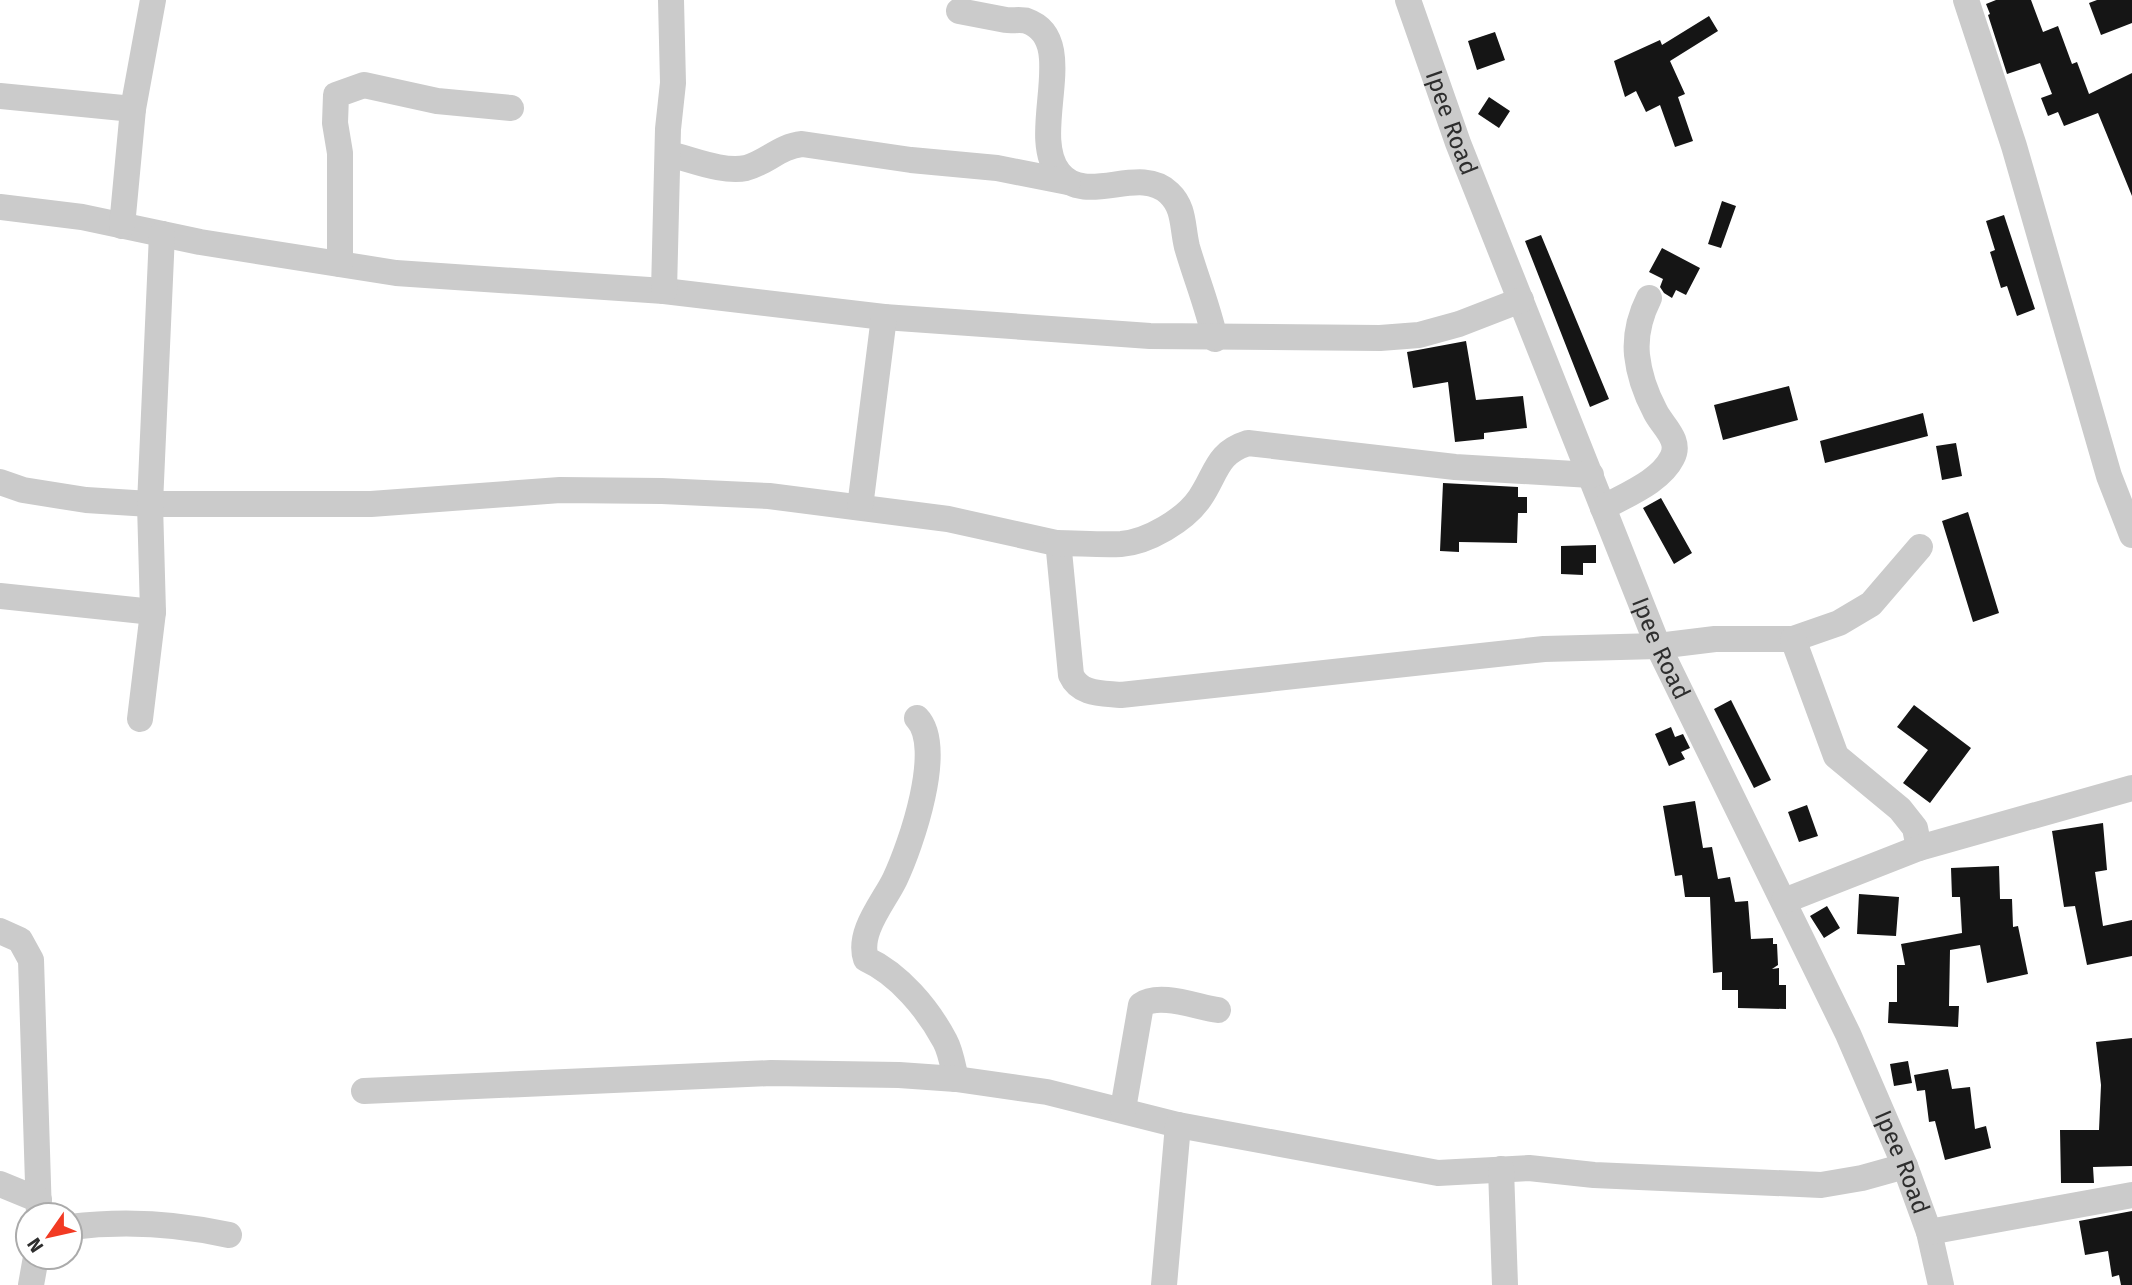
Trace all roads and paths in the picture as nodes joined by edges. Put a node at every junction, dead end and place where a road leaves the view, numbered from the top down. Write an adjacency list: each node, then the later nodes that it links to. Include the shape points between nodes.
1 (153, 0): 8 (street)
2 (671, 0): 9 (street)
3 (1408, 0): 17 (street, Ipee Road, via 1458,144)
4 (1966, 0): 25 (street, via 2014,146 2109,476)
5 (958, 11): 10 (street, via 1027,21 1042,31 1053,57 1046,125 1049,148 1058,172)
6 (0, 96): 8 (street)
7 (511, 108): 14 (street, via 437,101 364,85 336,95)
8 (133, 109): 12 (street)
9 (669, 154): 10 (street, via 719,166 748,167 787,145 802,144 998,168); 15 (street)
10 (1068, 182): 19 (street, via 1081,186 1152,181 1167,191 1178,204)
11 (0, 207): 12 (street)
12 (122, 226): 13 (street)
13 (162, 234): 14 (street); 22 (street)
14 (340, 264): 15 (street, via 396,273)
15 (664, 291): 18 (street)
16 (1649, 298): 24 (street, via 1637,334 1637,356 1650,400 1668,428 1675,452 1651,480)
17 (1521, 300): 19 (street, via 1419,335); 20 (street, Ipee Road)
18 (884, 317): 19 (street); 23 (street)
19 (1214, 338)
20 (1591, 475): 24 (street, Ipee Road); 26 (street, via 1455,467 1248,443 1221,459 1199,499 1156,532 1123,544)
21 (0, 482): 22 (street, via 86,500)
22 (150, 504): 23 (street, via 371,504 560,490 769,496); 29 (street)
23 (860, 507): 26 (street, via 948,519)
24 (1603, 508): 31 (street, Ipee Road)
25 (2132, 535)
26 (1056, 543): 31 (street, via 1071,675 1084,691 1121,695 1544,649)
27 (1920, 547): 30 (street, via 1871,604)
28 (0, 596): 29 (street)
29 (153, 612): 33 (street)
30 (1793, 639): 31 (street, via 1714,639); 35 (street, via 1836,756 1900,809 1915,828)
31 (1658, 646): 36 (street, Ipee Road)
32 (917, 718): 39 (street, via 927,733 930,765 903,861 863,950 866,958 887,968 917,1001 946,1043)
33 (140, 719)
34 (2132, 788): 35 (street)
35 (1919, 848): 36 (street)
36 (1784, 901): 43 (street, Ipee Road)
37 (0, 931): 48 (street, via 20,940 31,960)
38 (1217, 1010): 41 (street, via 1161,1001 1141,1005)
39 (956, 1079): 40 (street, via 771,1073); 41 (street)
40 (363, 1091)
41 (1123, 1109): 42 (street)
42 (1178, 1125): 44 (street, via 1438,1173); 52 (street)
43 (1905, 1166): 44 (street, via 1862,1178 1802,1185); 50 (street, Ipee Road)
44 (1501, 1169): 53 (street)
45 (0, 1184): 47 (street)
46 (2132, 1195): 50 (street)
47 (29, 1201)
48 (39, 1201)
49 (84, 1226): 51 (street, via 176,1224)
50 (1929, 1232): 54 (street, Ipee Road)
51 (229, 1235)
52 (1164, 1285)
53 (1505, 1285)
54 (1941, 1285)

